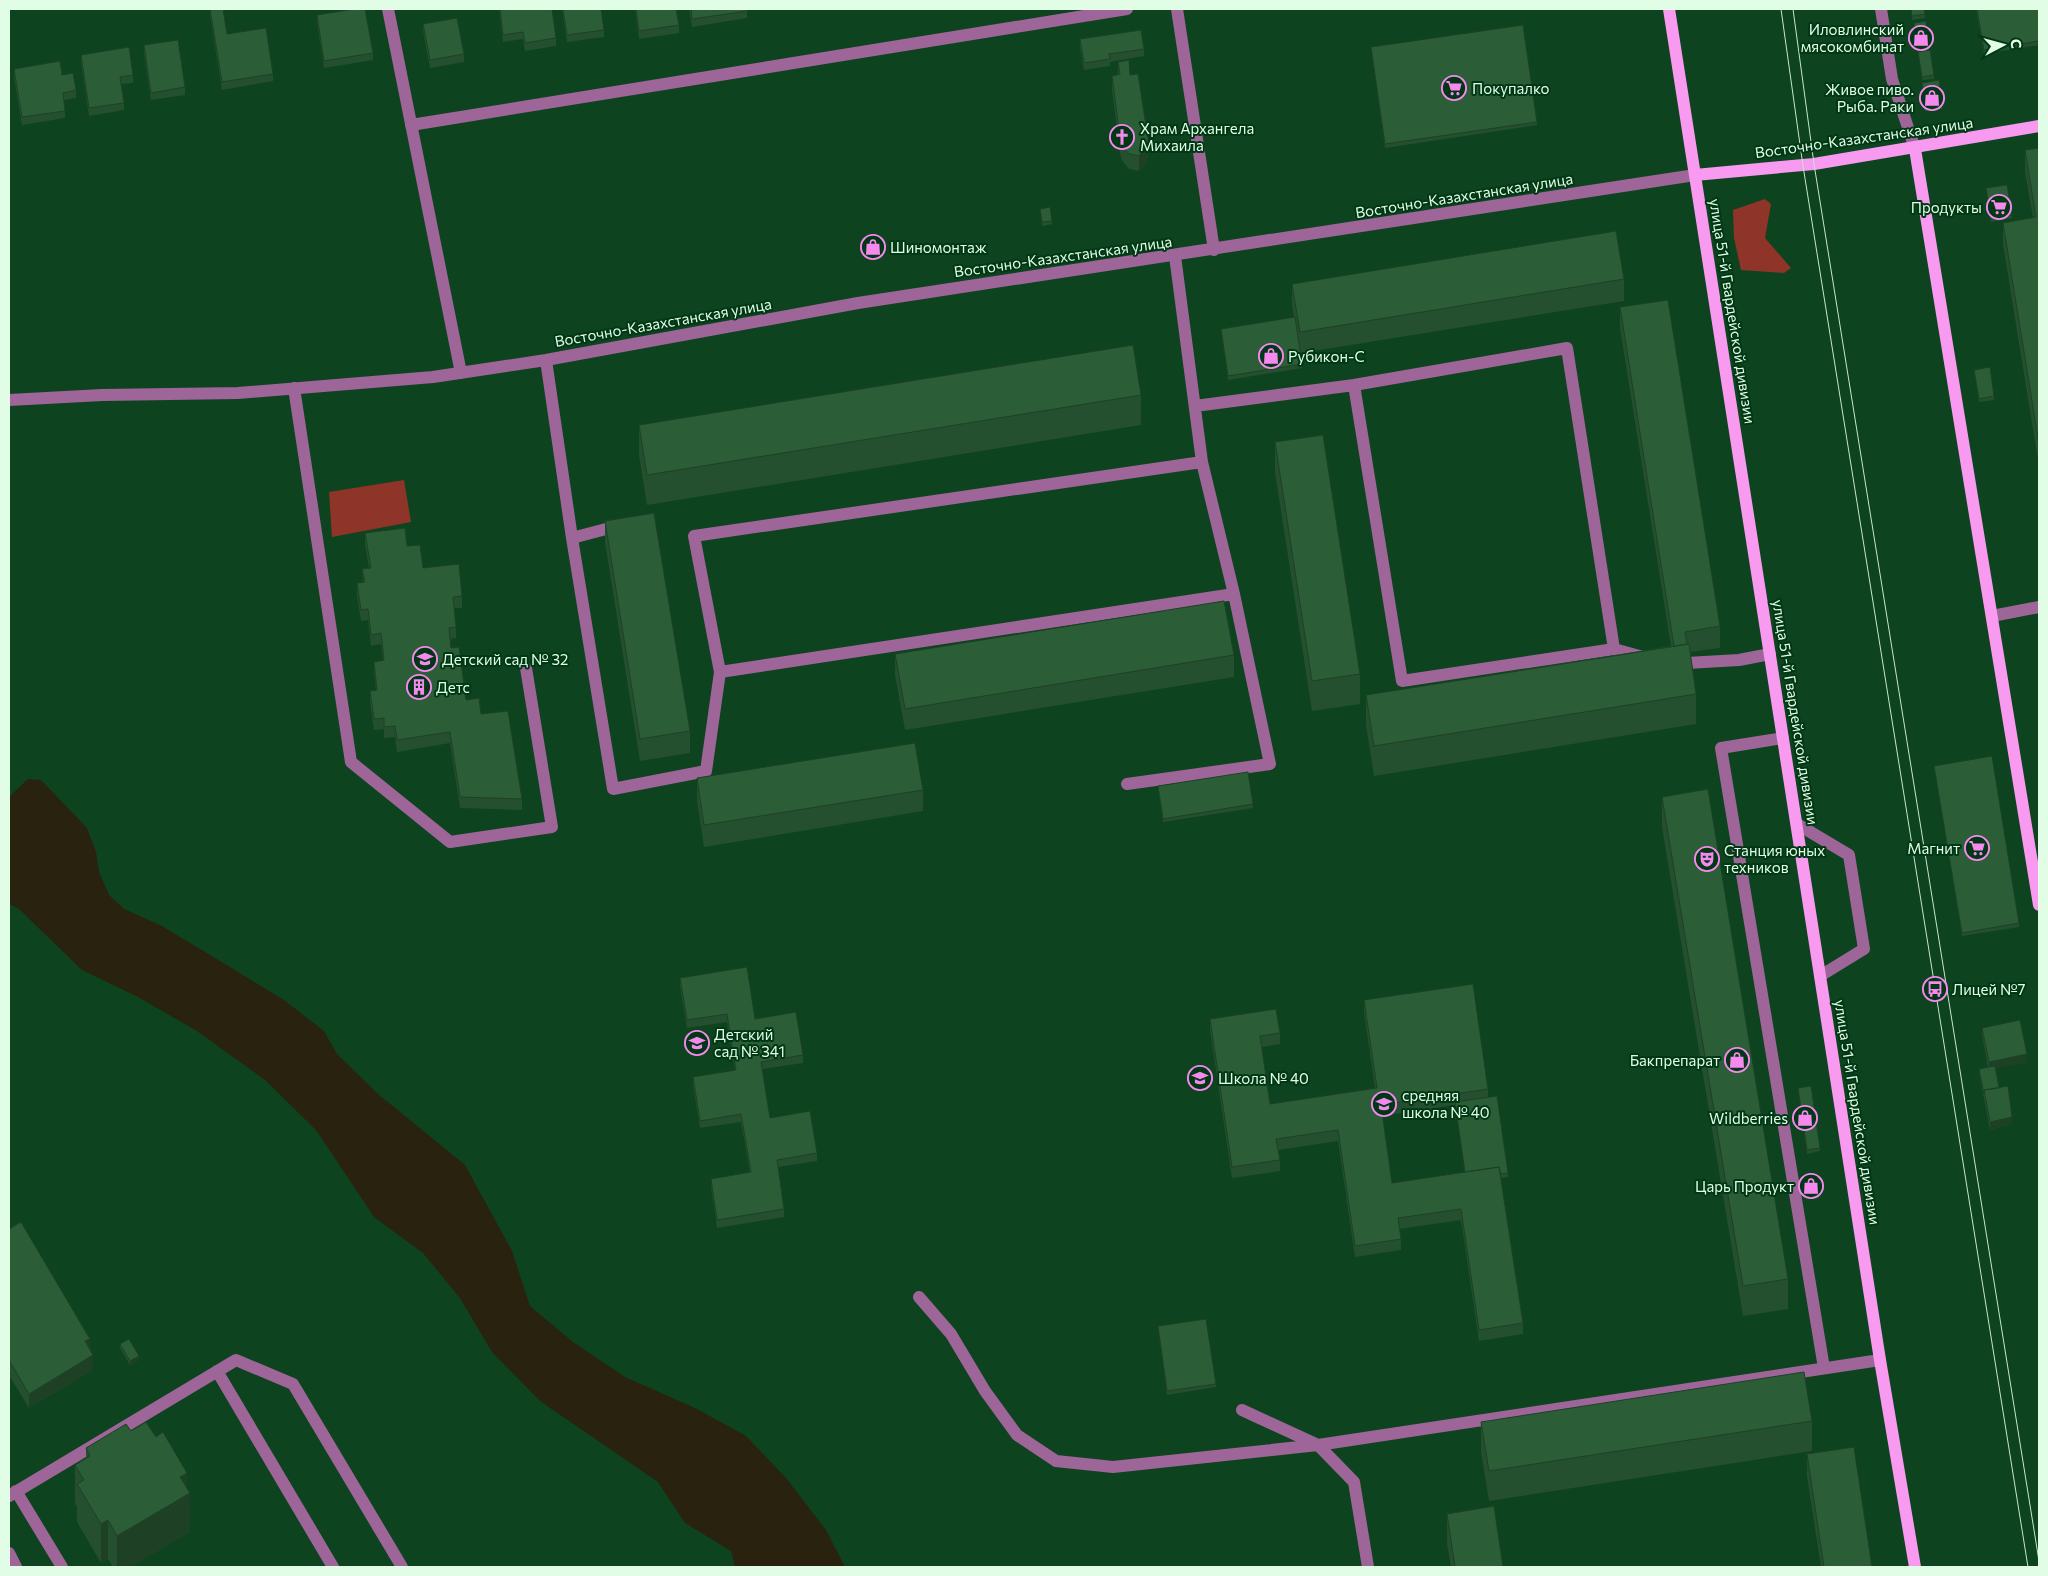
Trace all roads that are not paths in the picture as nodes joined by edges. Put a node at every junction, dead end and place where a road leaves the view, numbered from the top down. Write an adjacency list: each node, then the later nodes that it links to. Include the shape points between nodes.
1 (388, 9): 6 (street)
2 (1127, 9): 6 (street)
3 (1177, 9): 10 (street)
4 (1669, 9): 9 (main road, улица 51-й Гвардейской дивизии)
5 (1881, 9): 8 (street, via 1892,79)
6 (411, 125): 13 (street)
7 (2039, 126): 8 (main road, Восточно-Казахстанская улица)
8 (1915, 149): 9 (main road, Восточно-Казахстанская улица, via 1803,166); 23 (main road)
9 (1695, 175): 10 (street, Восточно-Казахстанская улица); 25 (main road, улица 51-й Гвардейской дивизии)
10 (1214, 250): 11 (street, Восточно-Казахстанская улица)
11 (1175, 256): 12 (street, Восточно-Казахстанская улица, via 858,303); 17 (street)
12 (546, 360): 13 (street, Восточно-Казахстанская улица); 20 (street)
13 (461, 373): 15 (street, Восточно-Казахстанская улица)
14 (1354, 385): 17 (street); 24 (street, via 1402,681); 24 (street, via 1568,348)
15 (294, 388): 16 (street, Восточно-Казахстанская улица, via 238,393); 28 (street, via 351,762 450,842 552,827)
16 (9, 400)
17 (1195, 406): 18 (street)
18 (1202, 462): 21 (street); 29 (street, via 694,536)
19 (634, 521): 20 (street)
20 (572, 538): 29 (street, via 613,789 706,771)
21 (1234, 594): 29 (street); 31 (street, via 1270,764)
22 (2039, 607): 23 (street)
23 (1992, 616): 33 (main road)
24 (1614, 650): 26 (street)
25 (1770, 654): 27 (street, via 1739,660); 30 (main road, улица 51-й Гвардейской дивизии)
26 (1657, 661)
27 (1687, 663)
28 (526, 668)
29 (720, 672)
30 (1783, 738): 32 (main road, улица 51-й Гвардейской дивизии); 37 (street, via 1721,748)
31 (1127, 784)
32 (1796, 824): 34 (main road, улица 51-й Гвардейской дивизии); 34 (street, via 1850,854 1864,949)
33 (2039, 904)
34 (1820, 976): 36 (main road, улица 51-й Гвардейской дивизии)
35 (919, 1297): 40 (street, via 951,1334 1017,1436 1056,1461 1114,1466)
36 (1880, 1360): 37 (street); 48 (main road, улица 51-й Гвардейской дивизии)
37 (1824, 1368): 40 (street)
38 (217, 1371): 41 (street); 45 (street); 46 (street, via 236,1360 293,1384)
39 (1242, 1410): 40 (street)
40 (1318, 1445): 47 (street, via 1354,1482)
41 (12, 1493): 44 (street)
42 (9, 1553): 43 (street)
43 (16, 1567)
44 (62, 1567)
45 (333, 1567)
46 (402, 1567)
47 (1368, 1567)
48 (1915, 1567)

